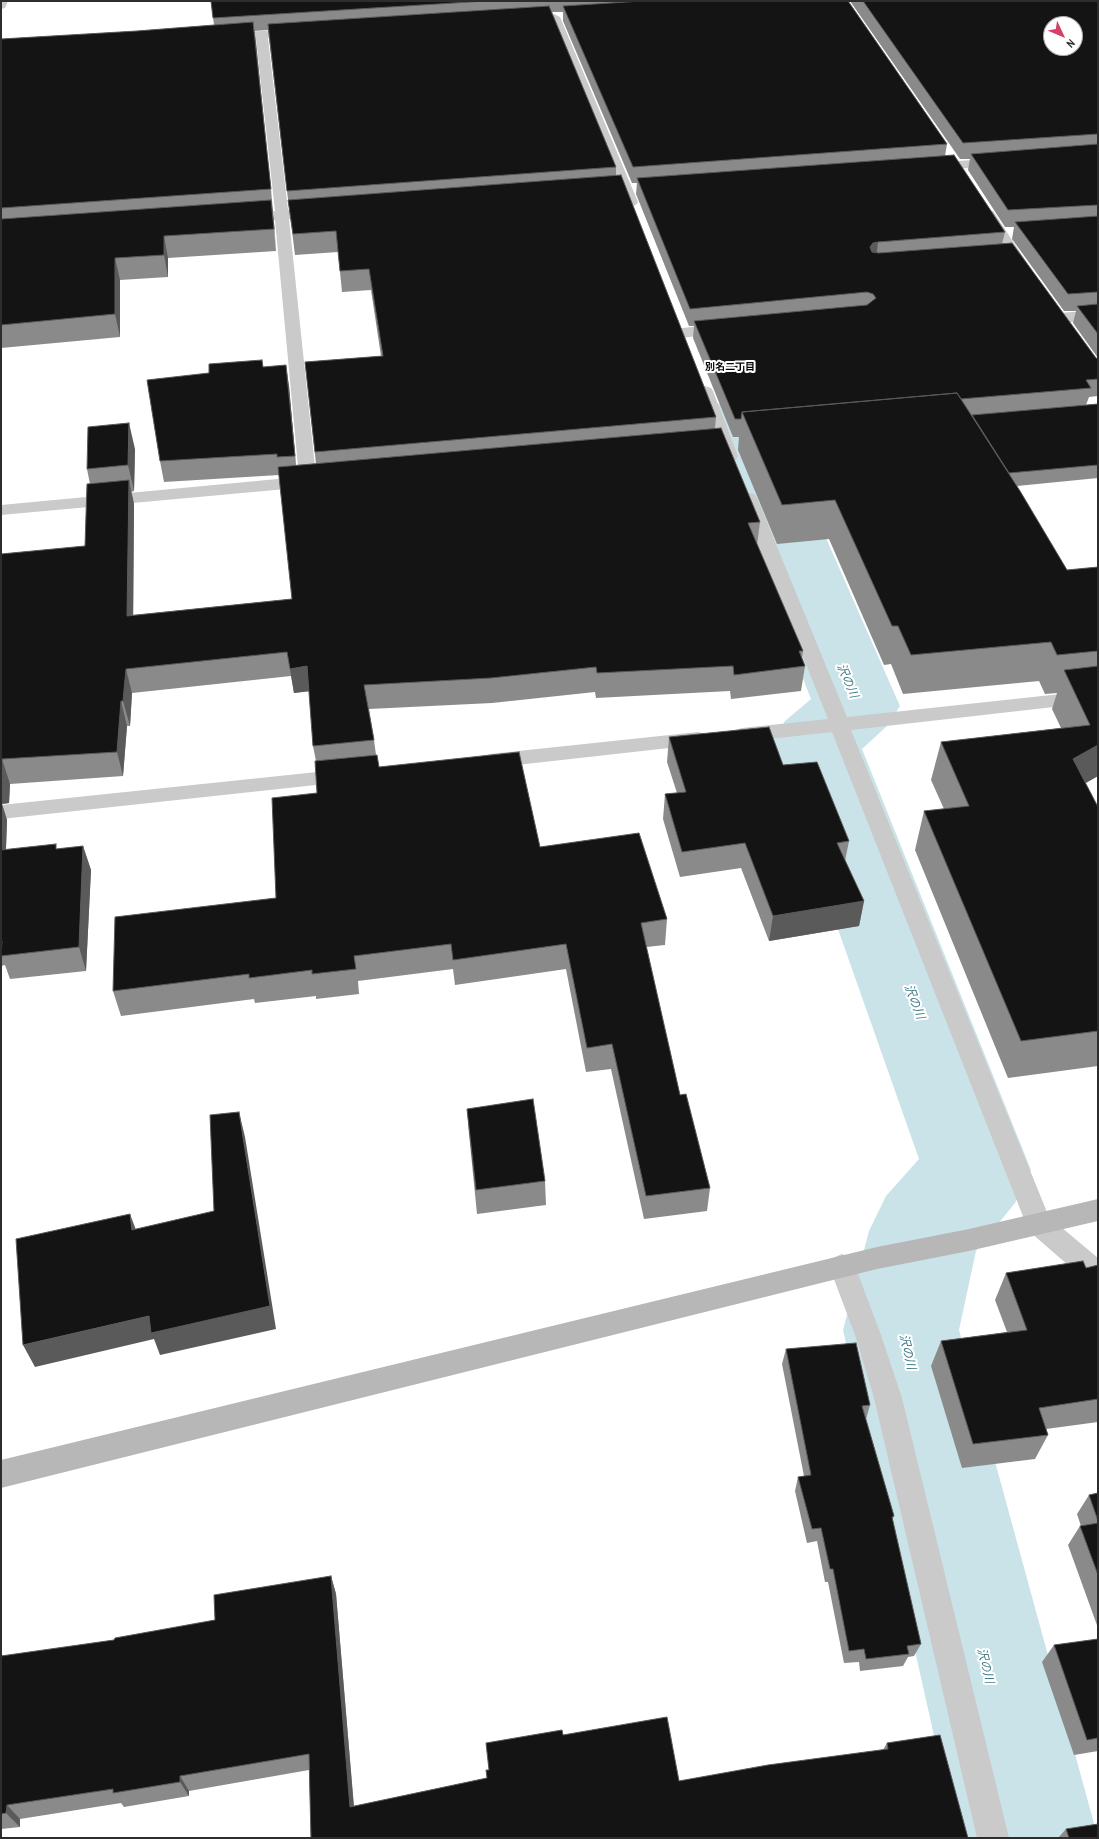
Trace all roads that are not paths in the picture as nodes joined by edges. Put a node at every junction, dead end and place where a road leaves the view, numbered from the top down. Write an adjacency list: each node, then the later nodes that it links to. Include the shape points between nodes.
1 (2, 1): 2 (street)
2 (1, 6)
3 (539, 18): 13 (street, via 558,16)
4 (309, 32): 5 (street)
5 (262, 35): 6 (street); 17 (street)
6 (214, 38)
7 (948, 153): 9 (street)
8 (1011, 161): 9 (street)
9 (956, 166): 10 (street); 11 (street)
10 (917, 168)
11 (964, 178)
12 (642, 189): 13 (street)
13 (626, 190): 14 (street); 18 (street)
14 (611, 191)
15 (980, 203): 21 (street)
16 (329, 212): 17 (street)
17 (282, 215): 19 (street); 30 (street, via 316,481)
18 (637, 218)
19 (228, 219)
20 (1015, 233): 21 (street)
21 (1000, 234): 22 (street)
22 (1013, 254): 23 (street); 24 (street)
23 (998, 256)
24 (1032, 280)
25 (1051, 305): 26 (street, via 1064,324)
26 (1098, 315)
27 (676, 318): 28 (street, via 685,337)
28 (739, 327)
29 (698, 374): 32 (street)
30 (1, 510)
31 (1098, 696): 32 (street)
32 (840, 725): 33 (street); 37 (street)
33 (470, 763)
34 (367, 774): 35 (street)
35 (1, 812)
36 (1098, 1210): 37 (street)
37 (1039, 1224): 38 (street); 39 (street, via 1093,1270)
38 (842, 1266): 40 (street); 41 (street, via 888,1398)
39 (1098, 1282)
40 (1, 1474)
41 (993, 1838)

